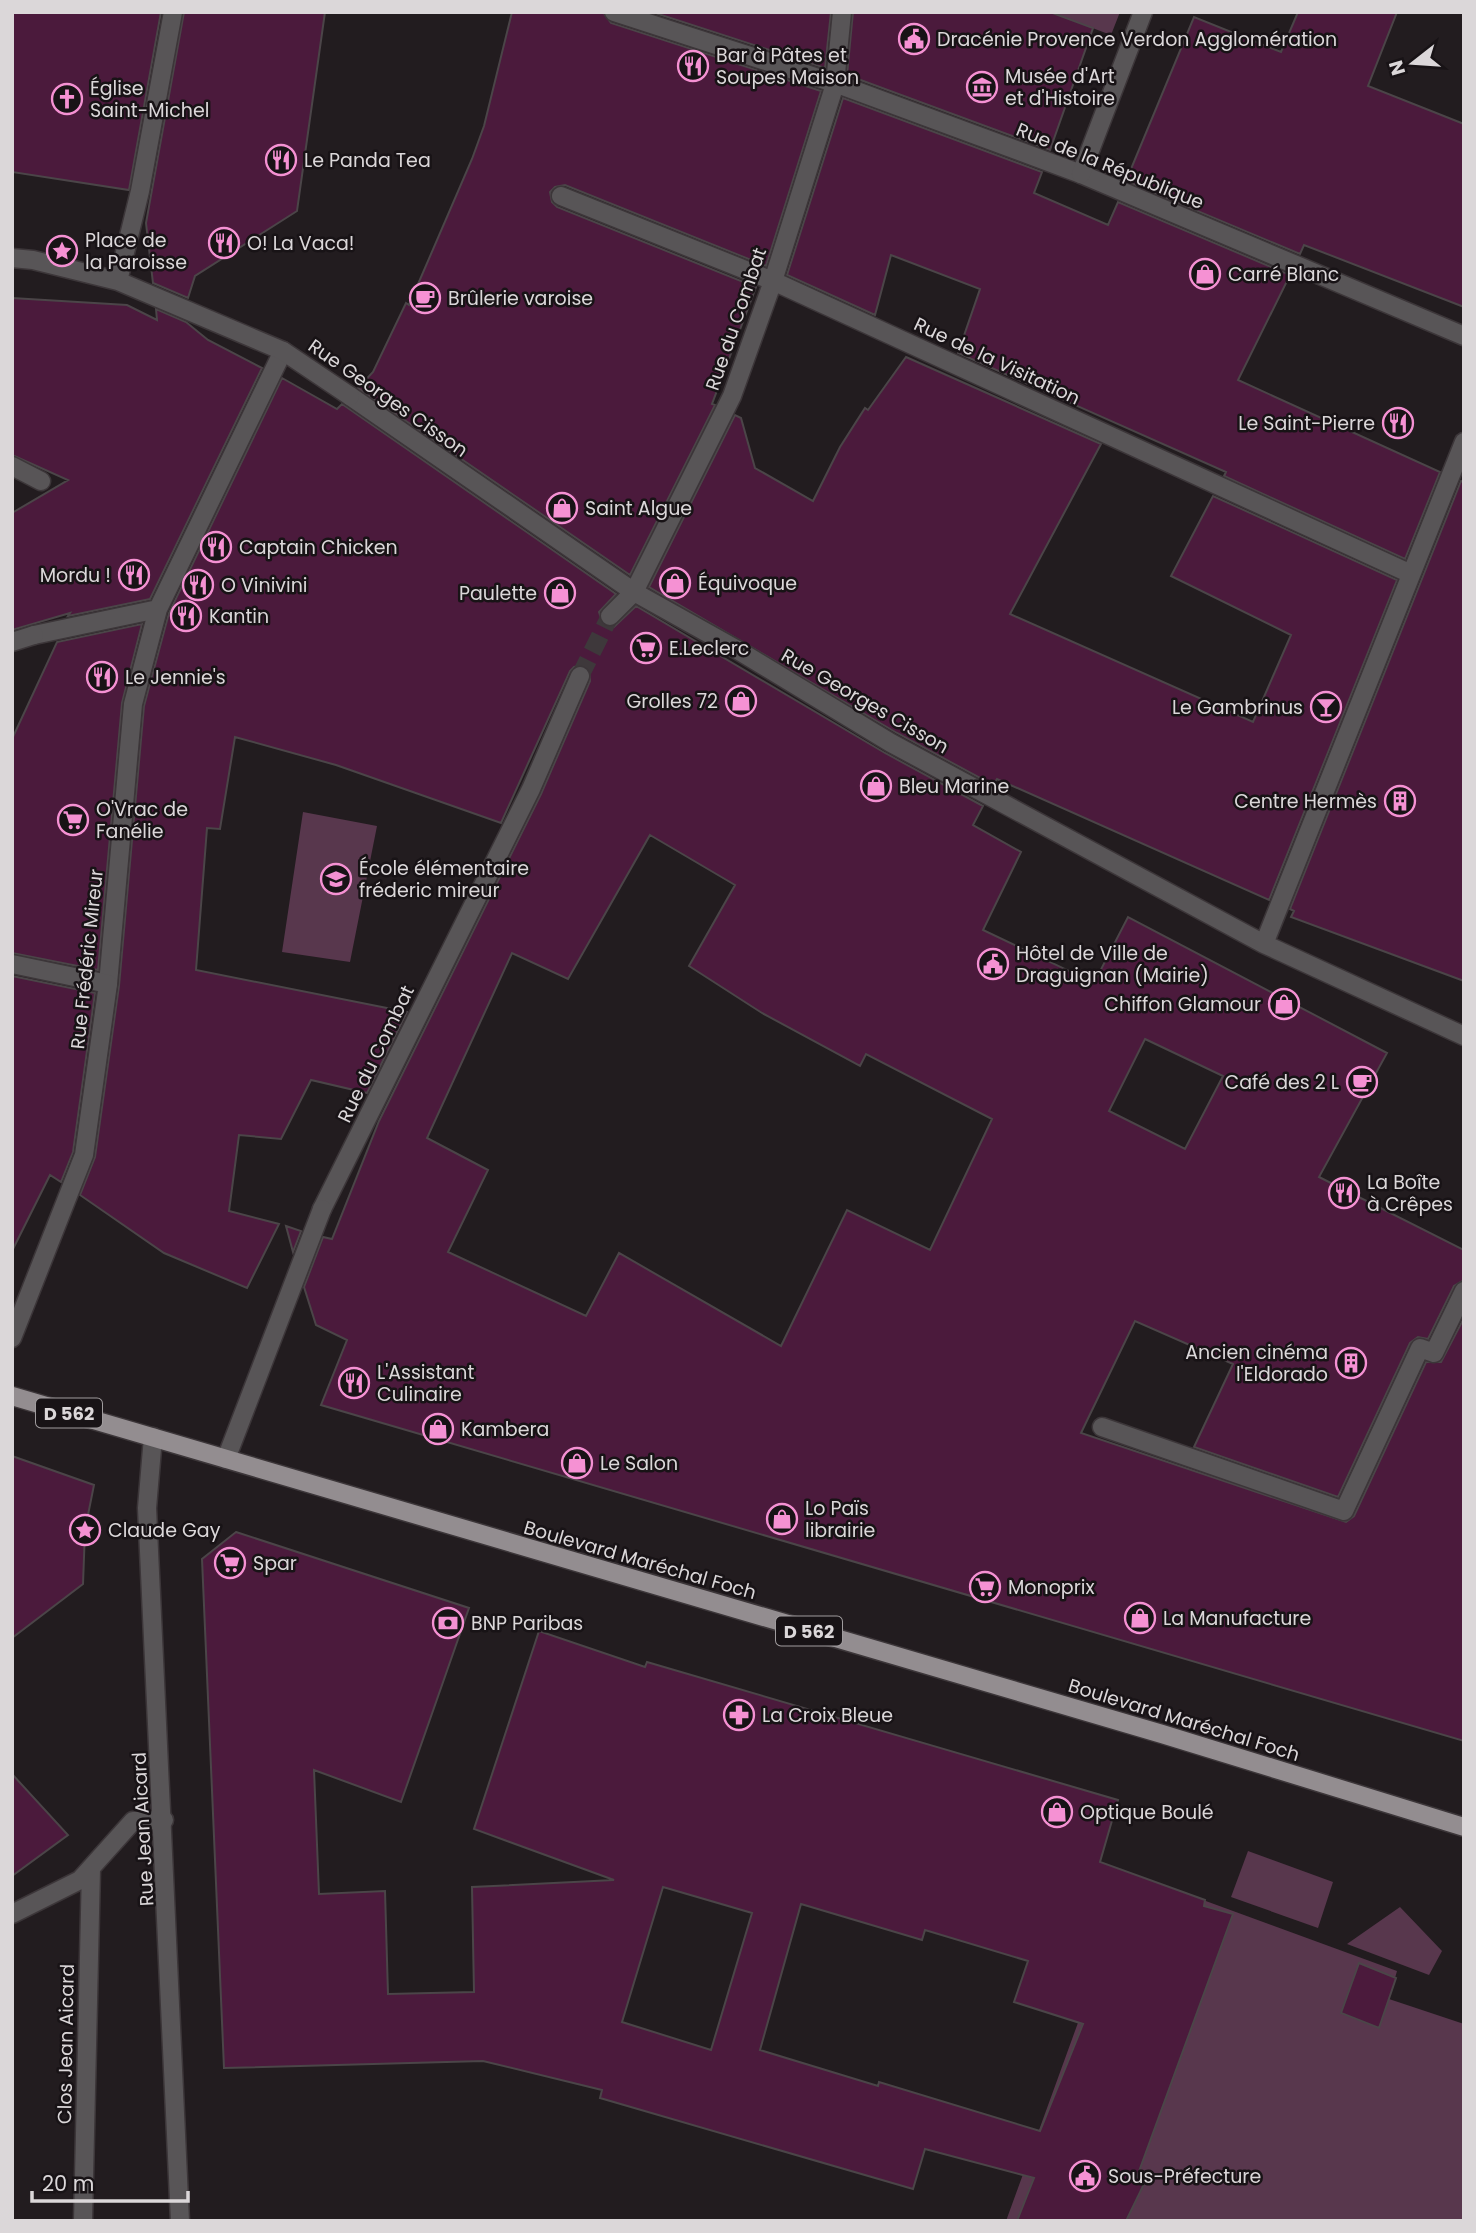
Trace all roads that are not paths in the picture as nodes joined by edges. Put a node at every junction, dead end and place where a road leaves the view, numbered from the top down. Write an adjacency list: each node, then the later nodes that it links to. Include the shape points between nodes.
1 (173, 12): 9 (street, via 140,191)
2 (614, 12): 5 (street, Rue de la République)
3 (842, 12): 5 (street, Rue du Combat)
4 (1143, 12): 6 (street)
5 (835, 84): 6 (street, Rue de la République); 10 (street, Rue du Combat)
6 (1081, 174): 11 (street, Rue de la République)
7 (561, 196): 10 (street, Rue de la Visitation)
8 (12, 258): 9 (street)
9 (118, 281): 12 (street, Rue Georges Cisson)
10 (773, 281): 16 (street, Rue de la Visitation); 17 (street, Rue du Combat, via 732,396)
11 (1464, 336)
12 (283, 351): 17 (street, Rue Georges Cisson); 18 (street, Rue Frédéric Mireur)
13 (1464, 442): 16 (street)
14 (12, 466): 15 (street)
15 (41, 481)
16 (1411, 574): 22 (street)
17 (634, 592): 19 (street, Rue du Combat); 22 (street, Rue Georges Cisson, via 891,743)
18 (158, 609): 20 (street); 24 (street, Rue Frédéric Mireur, via 133,704)
19 (610, 616)
20 (12, 642)
21 (580, 676): 31 (street, Rue du Combat, via 531,789 322,1209)
22 (1264, 944): 25 (street, Rue Georges Cisson)
23 (12, 964): 24 (street)
24 (108, 984): 27 (street, Rue Frédéric Mireur, via 84,1155)
25 (1464, 1036)
26 (1464, 1291): 29 (street, via 1434,1353 1420,1348 1344,1511)
27 (12, 1338)
28 (12, 1396): 30 (main road, Boulevard Maréchal Foch / D 562)
29 (1102, 1427)
30 (153, 1437): 31 (main road, Boulevard Maréchal Foch / D 562); 32 (street, Rue Jean Aicard, via 147,1508)
31 (226, 1459): 33 (main road, Boulevard Maréchal Foch / D 562)
32 (164, 1820): 34 (street, via 133,1821); 37 (street, Rue Jean Aicard)
33 (1464, 1827)
34 (91, 1869): 35 (street, via 80,1880); 36 (street, Clos Jean Aicard)
35 (12, 1914)
36 (83, 2221)
37 (180, 2221)

